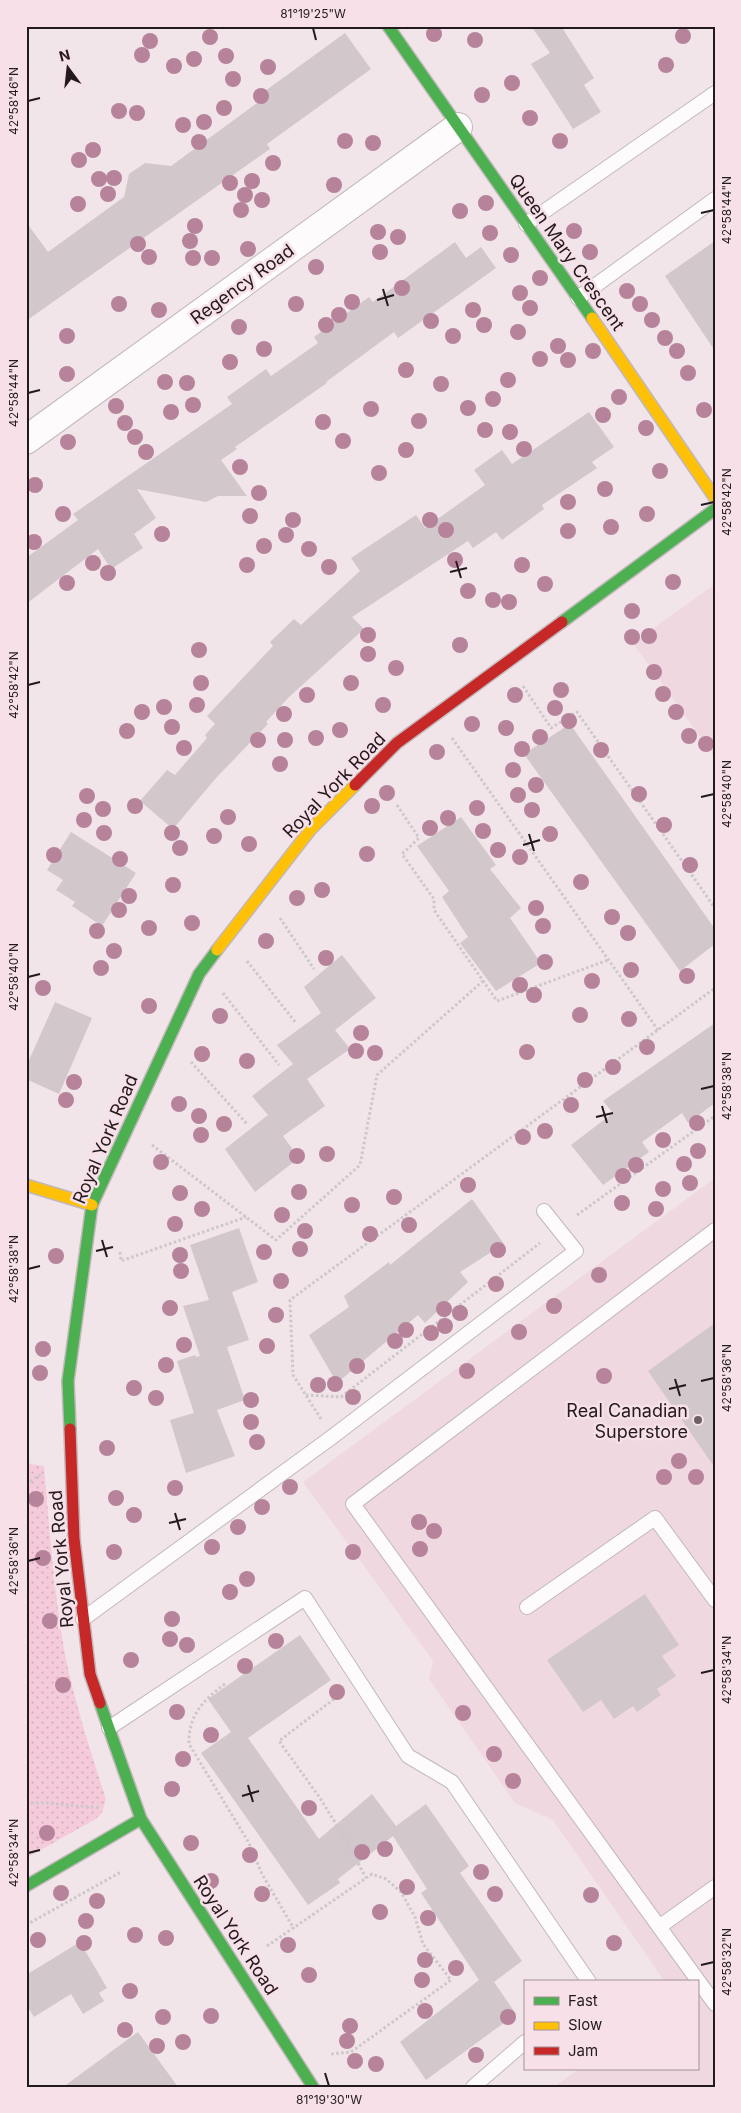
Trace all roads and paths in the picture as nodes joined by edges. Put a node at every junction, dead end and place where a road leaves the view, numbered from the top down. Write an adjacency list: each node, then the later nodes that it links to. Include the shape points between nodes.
1 (388, 26): 3 (street, Queen Mary Crescent)
2 (715, 93): 5 (lane)
3 (458, 127): 5 (street, Queen Mary Crescent); 7 (street, Regency Road)
4 (715, 200): 6 (lane)
5 (526, 224): 6 (street, Queen Mary Crescent)
6 (578, 298): 8 (street, Queen Mary Crescent)
7 (26, 440)
8 (715, 498)
9 (715, 509): 10 (street, Royal York Road)
10 (506, 663): 11 (street, Royal York Road); 14 (path, via 551,728 577,712)
11 (435, 716): 13 (street, Royal York Road, via 397,743 311,829); 16 (path)
12 (397, 805): 19 (path, via 419,838 402,854 434,899 434,910)
13 (261, 894): 15 (street, Royal York Road); 17 (path)
14 (715, 908)
15 (226, 939): 18 (street, Royal York Road); 21 (path)
16 (608, 960): 19 (path, via 497,1001); 22 (path)
17 (314, 970)
18 (199, 974): 23 (street, Royal York Road); 24 (path, via 228,997)
19 (484, 981): 31 (path, via 377,1075 360,1165 276,1240)
20 (715, 988): 22 (path)
21 (296, 1023)
22 (658, 1030): 35 (path, via 290,1300 293,1375)
23 (167, 1044): 26 (path, via 192,1063); 27 (street, Royal York Road)
24 (279, 1065)
25 (715, 1116): 32 (path)
26 (247, 1124)
27 (125, 1134): 29 (street, Royal York Road); 31 (path, via 156,1147)
28 (26, 1185): 29 (street)
29 (92, 1205): 39 (street, Royal York Road, via 68,1381 74,1539)
30 (544, 1211): 32 (lane)
31 (246, 1217): 34 (path, via 121,1261)
32 (558, 1229): 35 (path, via 341,1397); 36 (lane, via 576,1251)
33 (715, 1230): 50 (lane, via 352,1504)
34 (120, 1252)
35 (306, 1395): 36 (path)
36 (332, 1437): 39 (lane)
37 (715, 1600): 38 (lane, via 655,1518)
38 (527, 1607)
39 (83, 1620): 42 (street, Royal York Road, via 90,1674)
40 (225, 1684): 51 (path, via 206,1697 198,1710 188,1730 189,1744 249,1843 262,1874)
41 (344, 1692): 46 (path, via 279,1741 320,1798)
42 (109, 1728): 44 (street, Royal York Road); 53 (lane, via 305,1598 408,1756 452,1782)
43 (26, 1803): 44 (path, via 92,1806)
44 (142, 1819): 47 (street); 59 (street, Royal York Road)
45 (121, 1872): 49 (path)
46 (366, 1878): 51 (path); 58 (path, via 372,1874 386,1879 401,1892 415,1917 423,1944 451,1980 351,2052)
47 (26, 1886)
48 (715, 1887): 50 (lane)
49 (26, 1924)
50 (659, 1927): 54 (lane)
51 (294, 1929): 52 (path)
52 (267, 1946)
53 (588, 1980)
54 (698, 1980)
55 (698, 1981): 56 (lane)
56 (715, 2004)
57 (524, 2043): 60 (lane)
58 (331, 2054)
59 (313, 2087)
60 (473, 2087)

